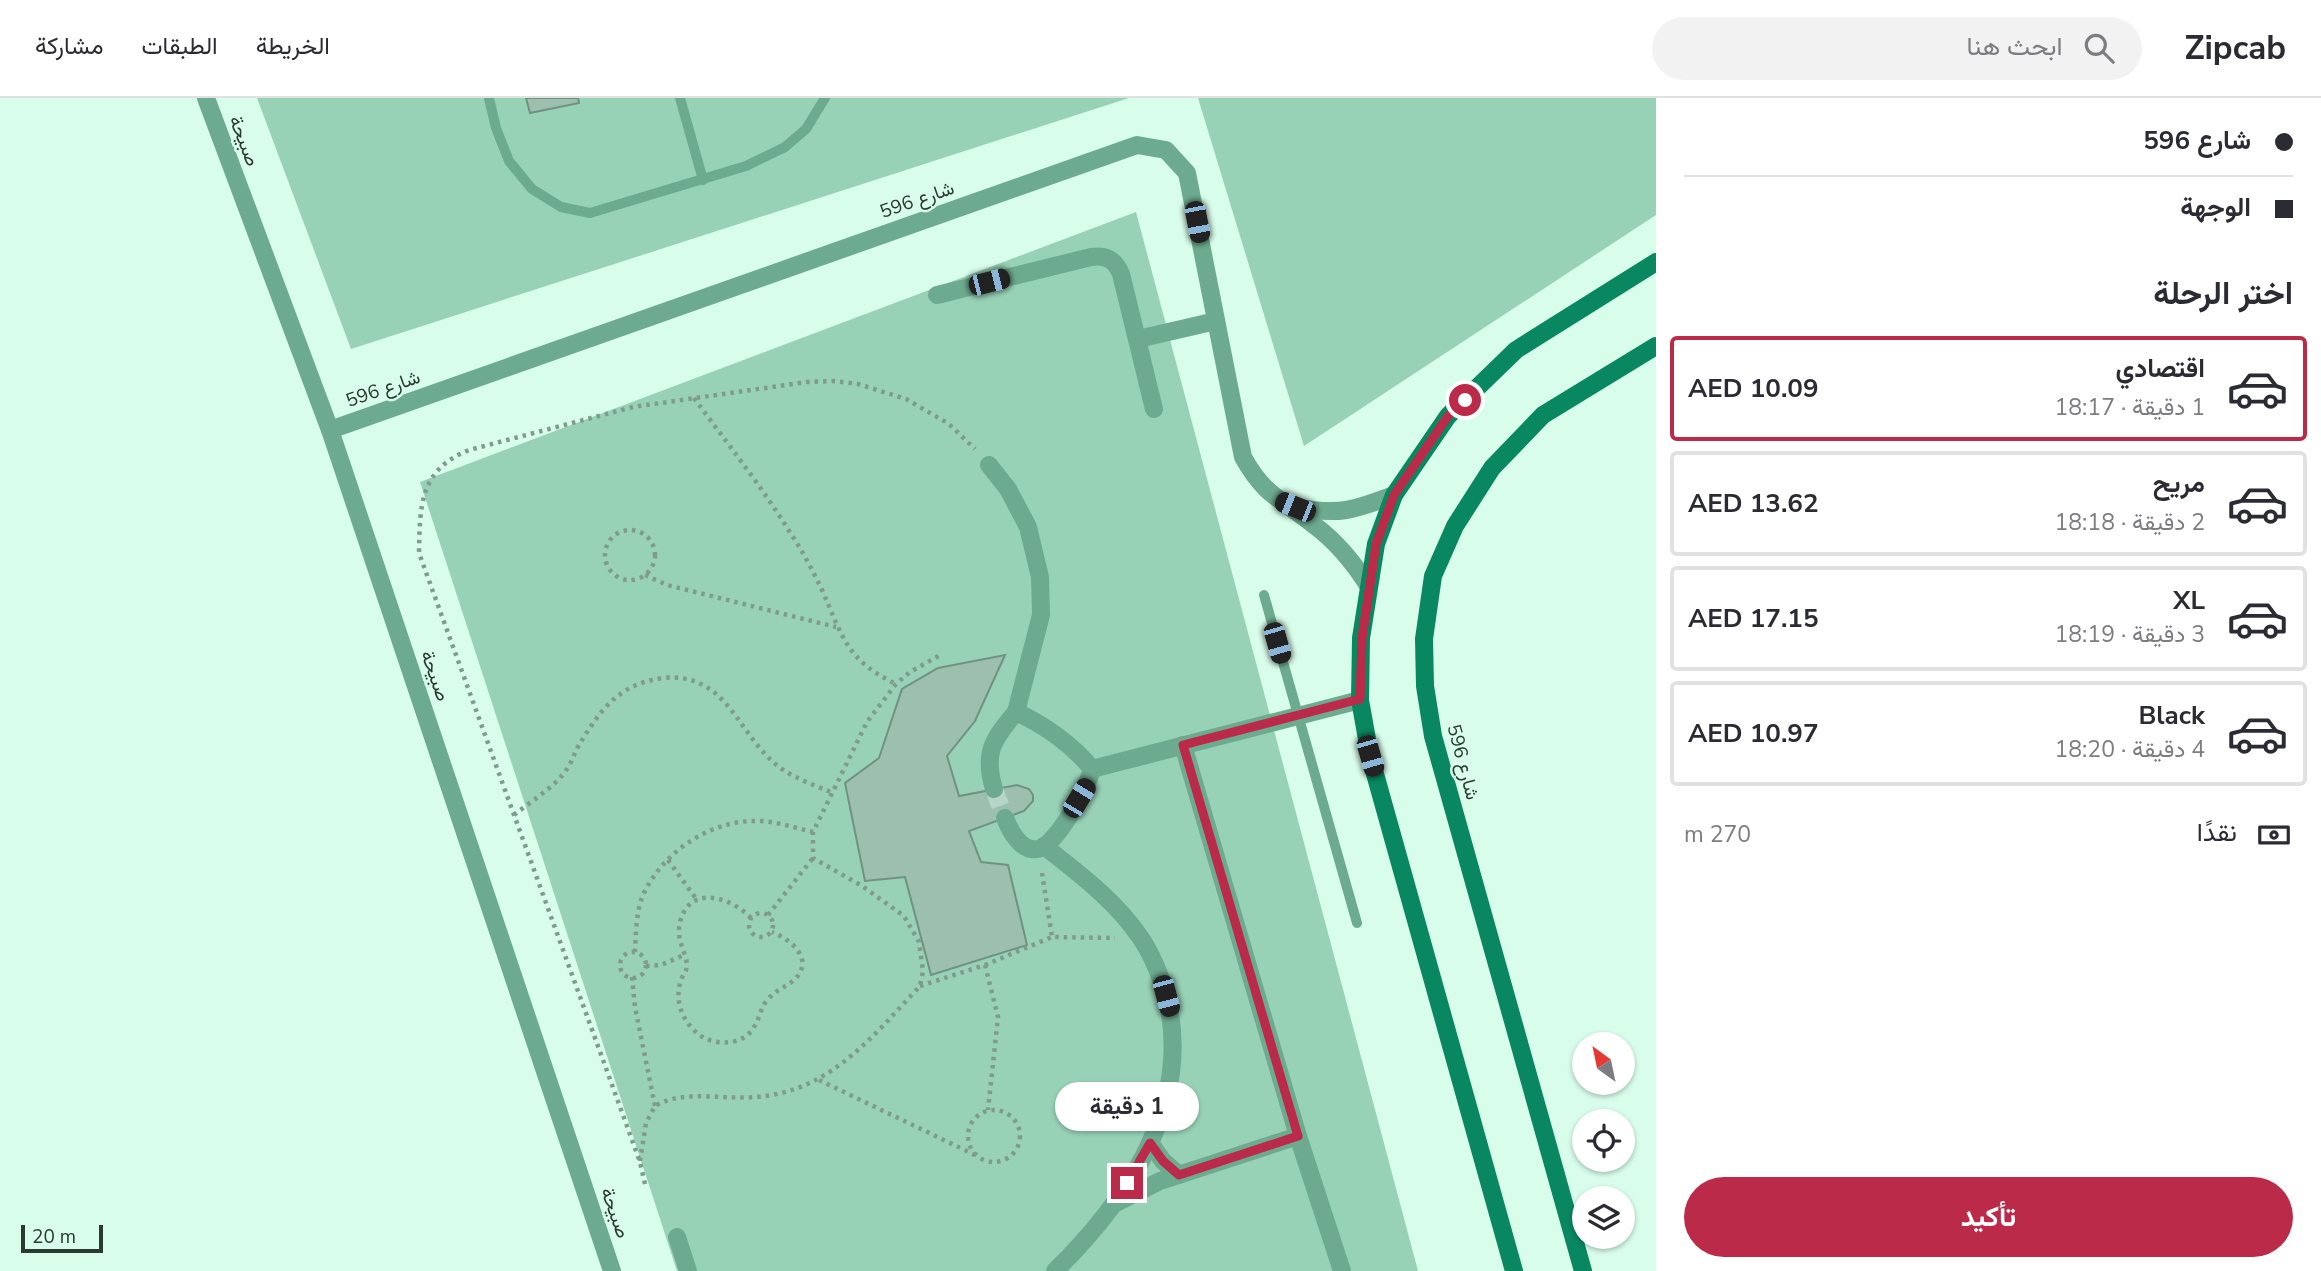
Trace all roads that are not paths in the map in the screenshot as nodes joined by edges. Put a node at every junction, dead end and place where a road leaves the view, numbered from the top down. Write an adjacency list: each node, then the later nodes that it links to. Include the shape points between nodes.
1 (206, 98): 12 (street, صبيحة)
2 (489, 98): 5 (lane, via 509,161 532,189 561,207 590,213)
3 (680, 98): 5 (lane)
4 (825, 98): 5 (lane, via 806,130 785,147)
5 (703, 180)
6 (1656, 262): 14 (street, via 1516,350 1448,416)
7 (937, 295): 9 (street, via 1101,256 1117,265)
8 (1216, 321): 9 (street); 12 (street, شارع 596, via 1187,173 1166,150 1137,145); 15 (street, شارع 596, via 1243,457 1255,479)
9 (1138, 339): 11 (street)
10 (1656, 346): 37 (street, شارع 596, via 1543,415 1492,468 1455,526 1433,576 1424,639 1433,736)
11 (1154, 409)
12 (330, 430): 32 (street, صبيحة)
13 (989, 465): 19 (street, via 1028,527 1041,578 1041,615)
14 (1394, 495): 15 (street, via 1356,510 1335,512 1295,507); 16 (street, via 1376,544)
15 (1276, 499): 16 (street, شارع 596, via 1329,537)
16 (1369, 587): 18 (street)
17 (1264, 595): 20 (lane)
18 (1360, 699): 20 (street); 36 (street, via 1370,756)
19 (1016, 712): 22 (street, via 1038,723); 23 (street, via 997,734 988,755)
20 (1298, 716): 21 (street); 26 (lane)
21 (1183, 745): 22 (street); 27 (street)
22 (1093, 769): 25 (street, via 1069,816)
23 (994, 789)
24 (1005, 818): 25 (street, via 1026,848)
25 (1041, 848): 28 (street, via 1089,881 1141,937 1161,975 1172,1017 1174,1060 1166,1103)
26 (1357, 923)
27 (1298, 1136): 29 (street); 35 (street)
28 (1150, 1143): 29 (street); 30 (street)
29 (1179, 1175): 30 (street)
30 (1116, 1203): 34 (street)
31 (677, 1237): 33 (street)
32 (612, 1271)
33 (688, 1271)
34 (1055, 1271)
35 (1342, 1271)
36 (1514, 1271)
37 (1583, 1271)

